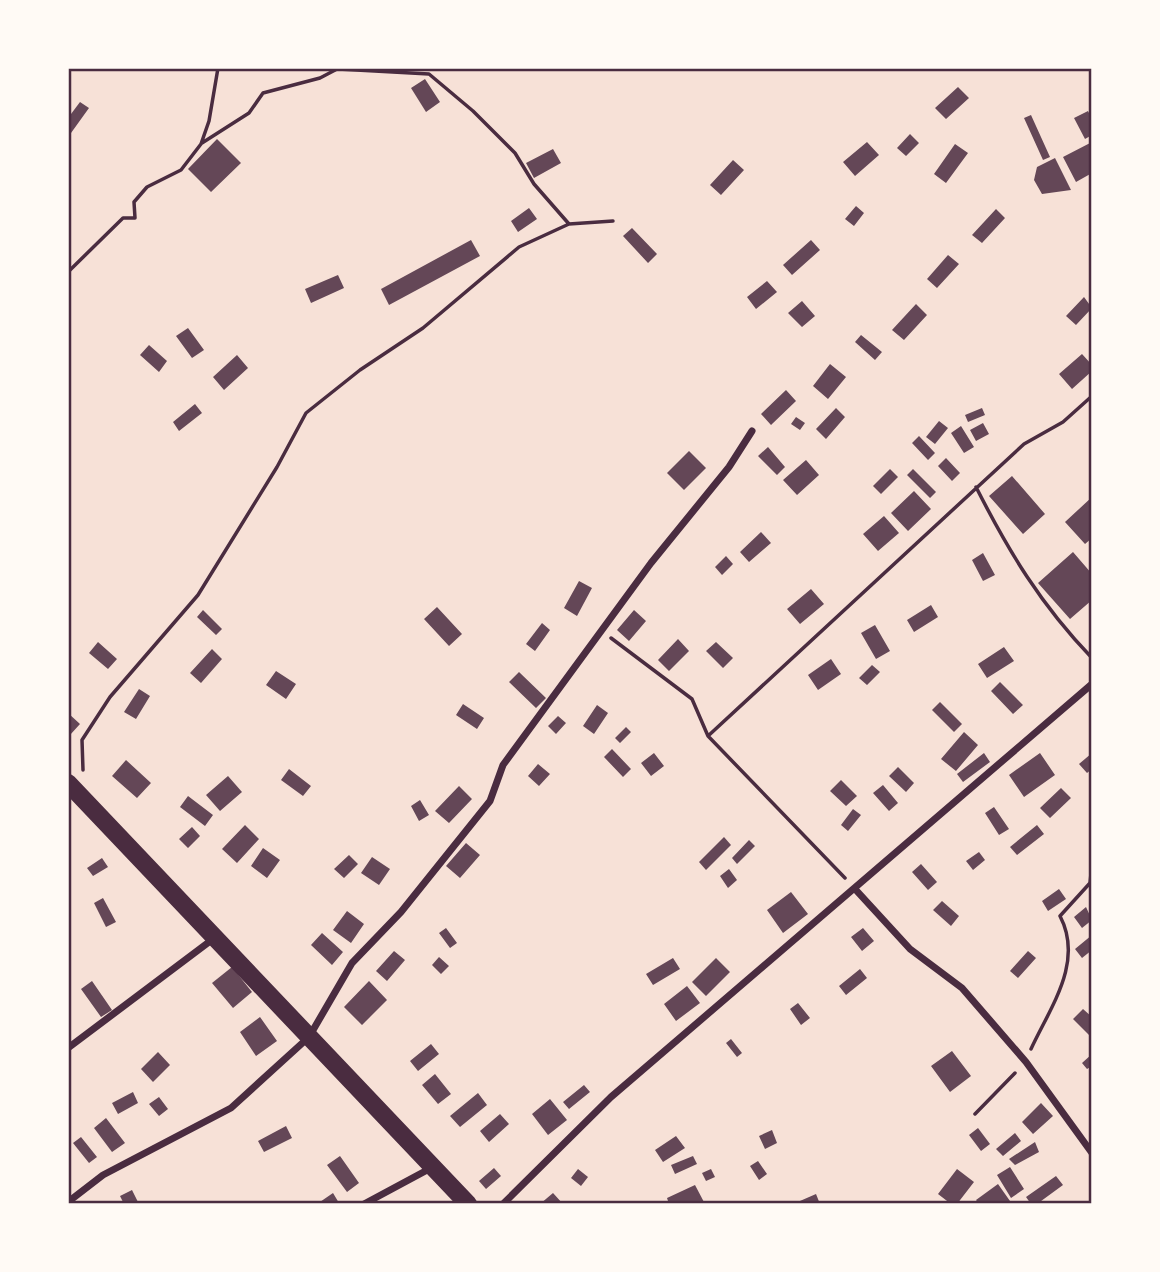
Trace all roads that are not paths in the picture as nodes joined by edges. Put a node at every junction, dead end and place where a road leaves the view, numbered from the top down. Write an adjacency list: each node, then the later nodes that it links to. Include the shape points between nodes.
1 (752, 431): 6 (street, via 503,765 490,801 401,912 352,963)
2 (1092, 684): 4 (street)
3 (68, 783): 5 (main road)
4 (855, 889): 8 (street, via 909,949 962,988 1026,1062); 13 (street, via 611,1097)
5 (215, 937): 6 (main road); 7 (street)
6 (309, 1037): 9 (main road); 10 (street, via 231,1108 103,1175)
7 (68, 1048)
8 (1092, 1153)
9 (433, 1167): 11 (street); 12 (main road)
10 (68, 1202)
11 (364, 1204)
12 (468, 1204)
13 (503, 1204)

